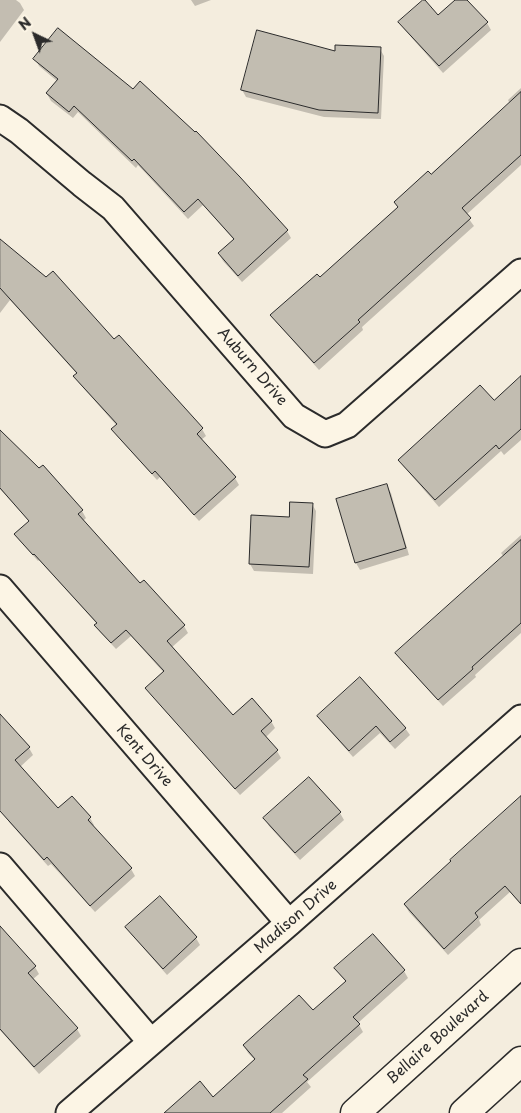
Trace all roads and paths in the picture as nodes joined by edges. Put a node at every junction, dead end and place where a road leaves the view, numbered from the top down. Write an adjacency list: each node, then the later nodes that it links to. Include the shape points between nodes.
1 (0, 118): 2 (street, Auburn Drive, via 113,208 294,416 325,434 347,425)
2 (521, 272)
3 (0, 588): 6 (street, Kent Drive)
4 (521, 718): 6 (street, Madison Drive)
5 (0, 866): 8 (street)
6 (289, 923): 8 (street, Madison Drive)
7 (521, 963): 11 (main road, Bellaire Boulevard)
8 (151, 1042): 10 (street, Madison Drive)
9 (521, 1061): 12 (main road)
10 (69, 1113)
11 (355, 1113)
12 (464, 1113)

